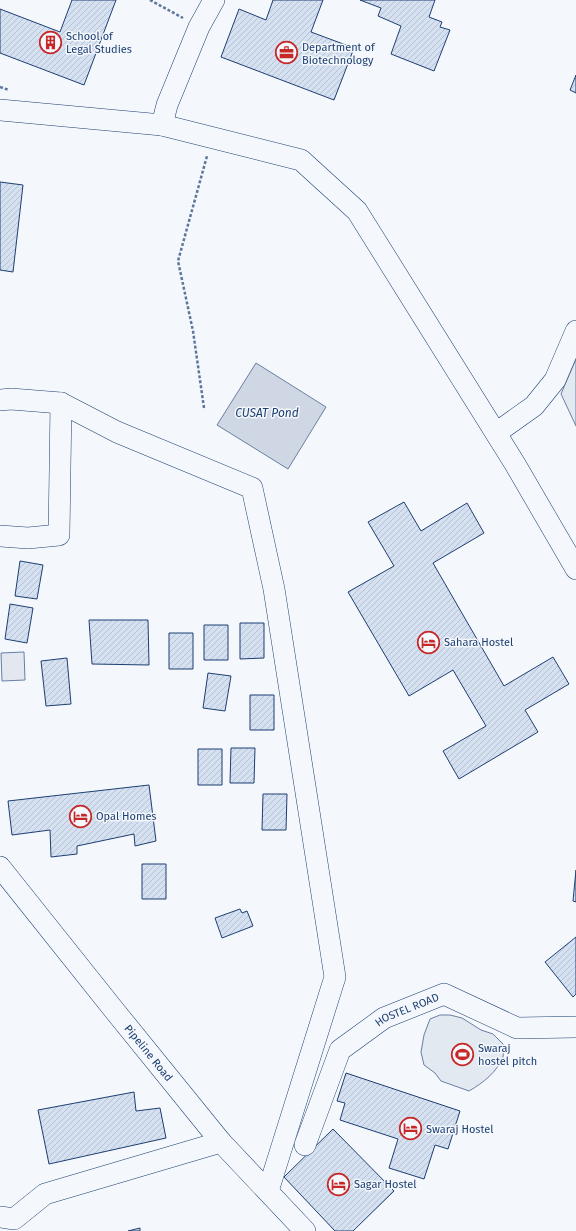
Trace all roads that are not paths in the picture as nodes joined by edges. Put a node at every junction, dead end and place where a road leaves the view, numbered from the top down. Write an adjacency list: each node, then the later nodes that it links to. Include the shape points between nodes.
1 (214, 0): 3 (street, via 199,27 167,105)
2 (0, 110): 3 (street)
3 (162, 126): 7 (street, via 301,160 357,211)
4 (576, 331): 7 (street, via 555,380 534,406)
5 (0, 400): 6 (street)
6 (61, 403): 8 (street, via 59,535 28,538); 14 (street, via 117,432 252,488 274,589 335,977)
7 (496, 433): 9 (street)
8 (0, 536)
9 (576, 569)
10 (0, 868): 12 (street, Pipeline Road)
11 (576, 1027): 13 (street, HOSTEL ROAD, via 517,1028 444,994 384,1018 340,1050)
12 (221, 1142): 14 (street, Pipeline Road); 15 (street, via 45,1194)
13 (305, 1145)
14 (268, 1191): 16 (street, Pipeline Road)
15 (10, 1222)
16 (304, 1231)

